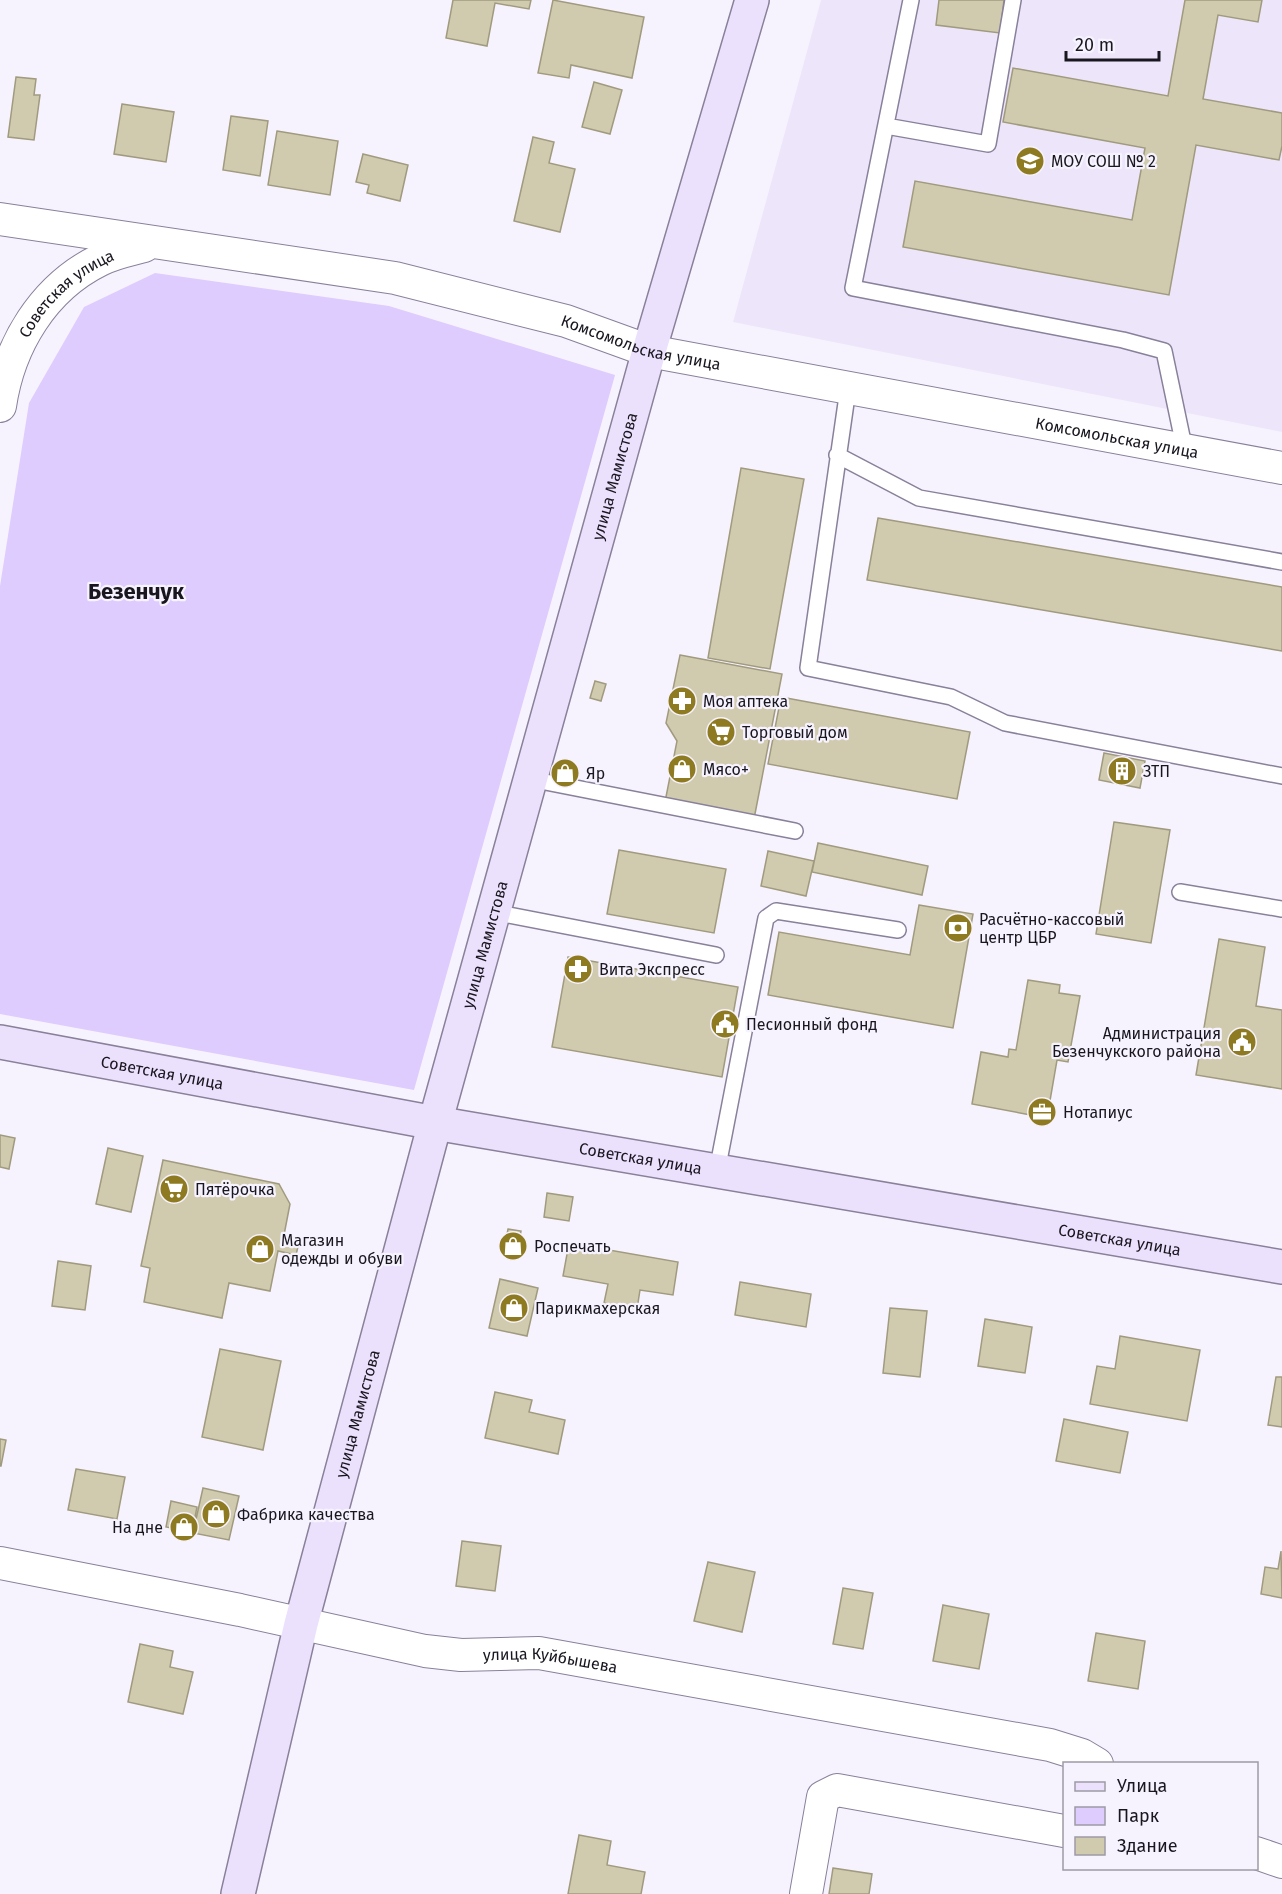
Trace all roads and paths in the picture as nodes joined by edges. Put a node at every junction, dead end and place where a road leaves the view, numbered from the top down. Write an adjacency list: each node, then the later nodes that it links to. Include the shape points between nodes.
1 (752, 0): 7 (street, улица Мамистова)
2 (911, 0): 4 (lane)
3 (1013, 0): 4 (lane, via 988,144)
4 (886, 126): 10 (lane, via 853,288 1164,351)
5 (0, 219): 6 (street, Комсомольская улица)
6 (150, 244): 7 (street, Комсомольская улица, via 395,278 566,321); 9 (street, Советская улица, via 102,259 82,270 44,305 11,358)
7 (649, 351): 8 (street, Комсомольская улица); 15 (street, улица Мамистова)
8 (848, 389): 10 (street, Комсомольская улица); 11 (lane)
9 (0, 406)
10 (1185, 451): 12 (street, Комсомольская улица)
11 (837, 455): 13 (lane, via 920,498); 14 (lane, via 808,668 951,697 1005,723)
12 (1282, 468)
13 (1282, 562)
14 (1282, 776)
15 (530, 779): 16 (lane); 19 (street, улица Мамистова)
16 (795, 831)
17 (1180, 892): 18 (lane)
18 (1282, 909)
19 (493, 912): 21 (lane); 23 (street, улица Мамистова)
20 (898, 930): 24 (lane, via 776,911 766,918)
21 (716, 955)
22 (0, 1042): 23 (street, Советская улица)
23 (435, 1123): 24 (street, Советская улица); 27 (street, улица Мамистова)
24 (717, 1171): 25 (street, Советская улица)
25 (1282, 1267)
26 (0, 1563): 27 (street, улица Куйбышева)
27 (301, 1624): 28 (street, улица Куйбышева, via 425,1651 461,1655 539,1653 1050,1745); 32 (street, улица Мамистова)
28 (1094, 1762)
29 (1063, 1831): 33 (street, via 837,1790 823,1797)
30 (1258, 1853): 31 (street)
31 (1282, 1862)
32 (238, 1894)
33 (806, 1894)

